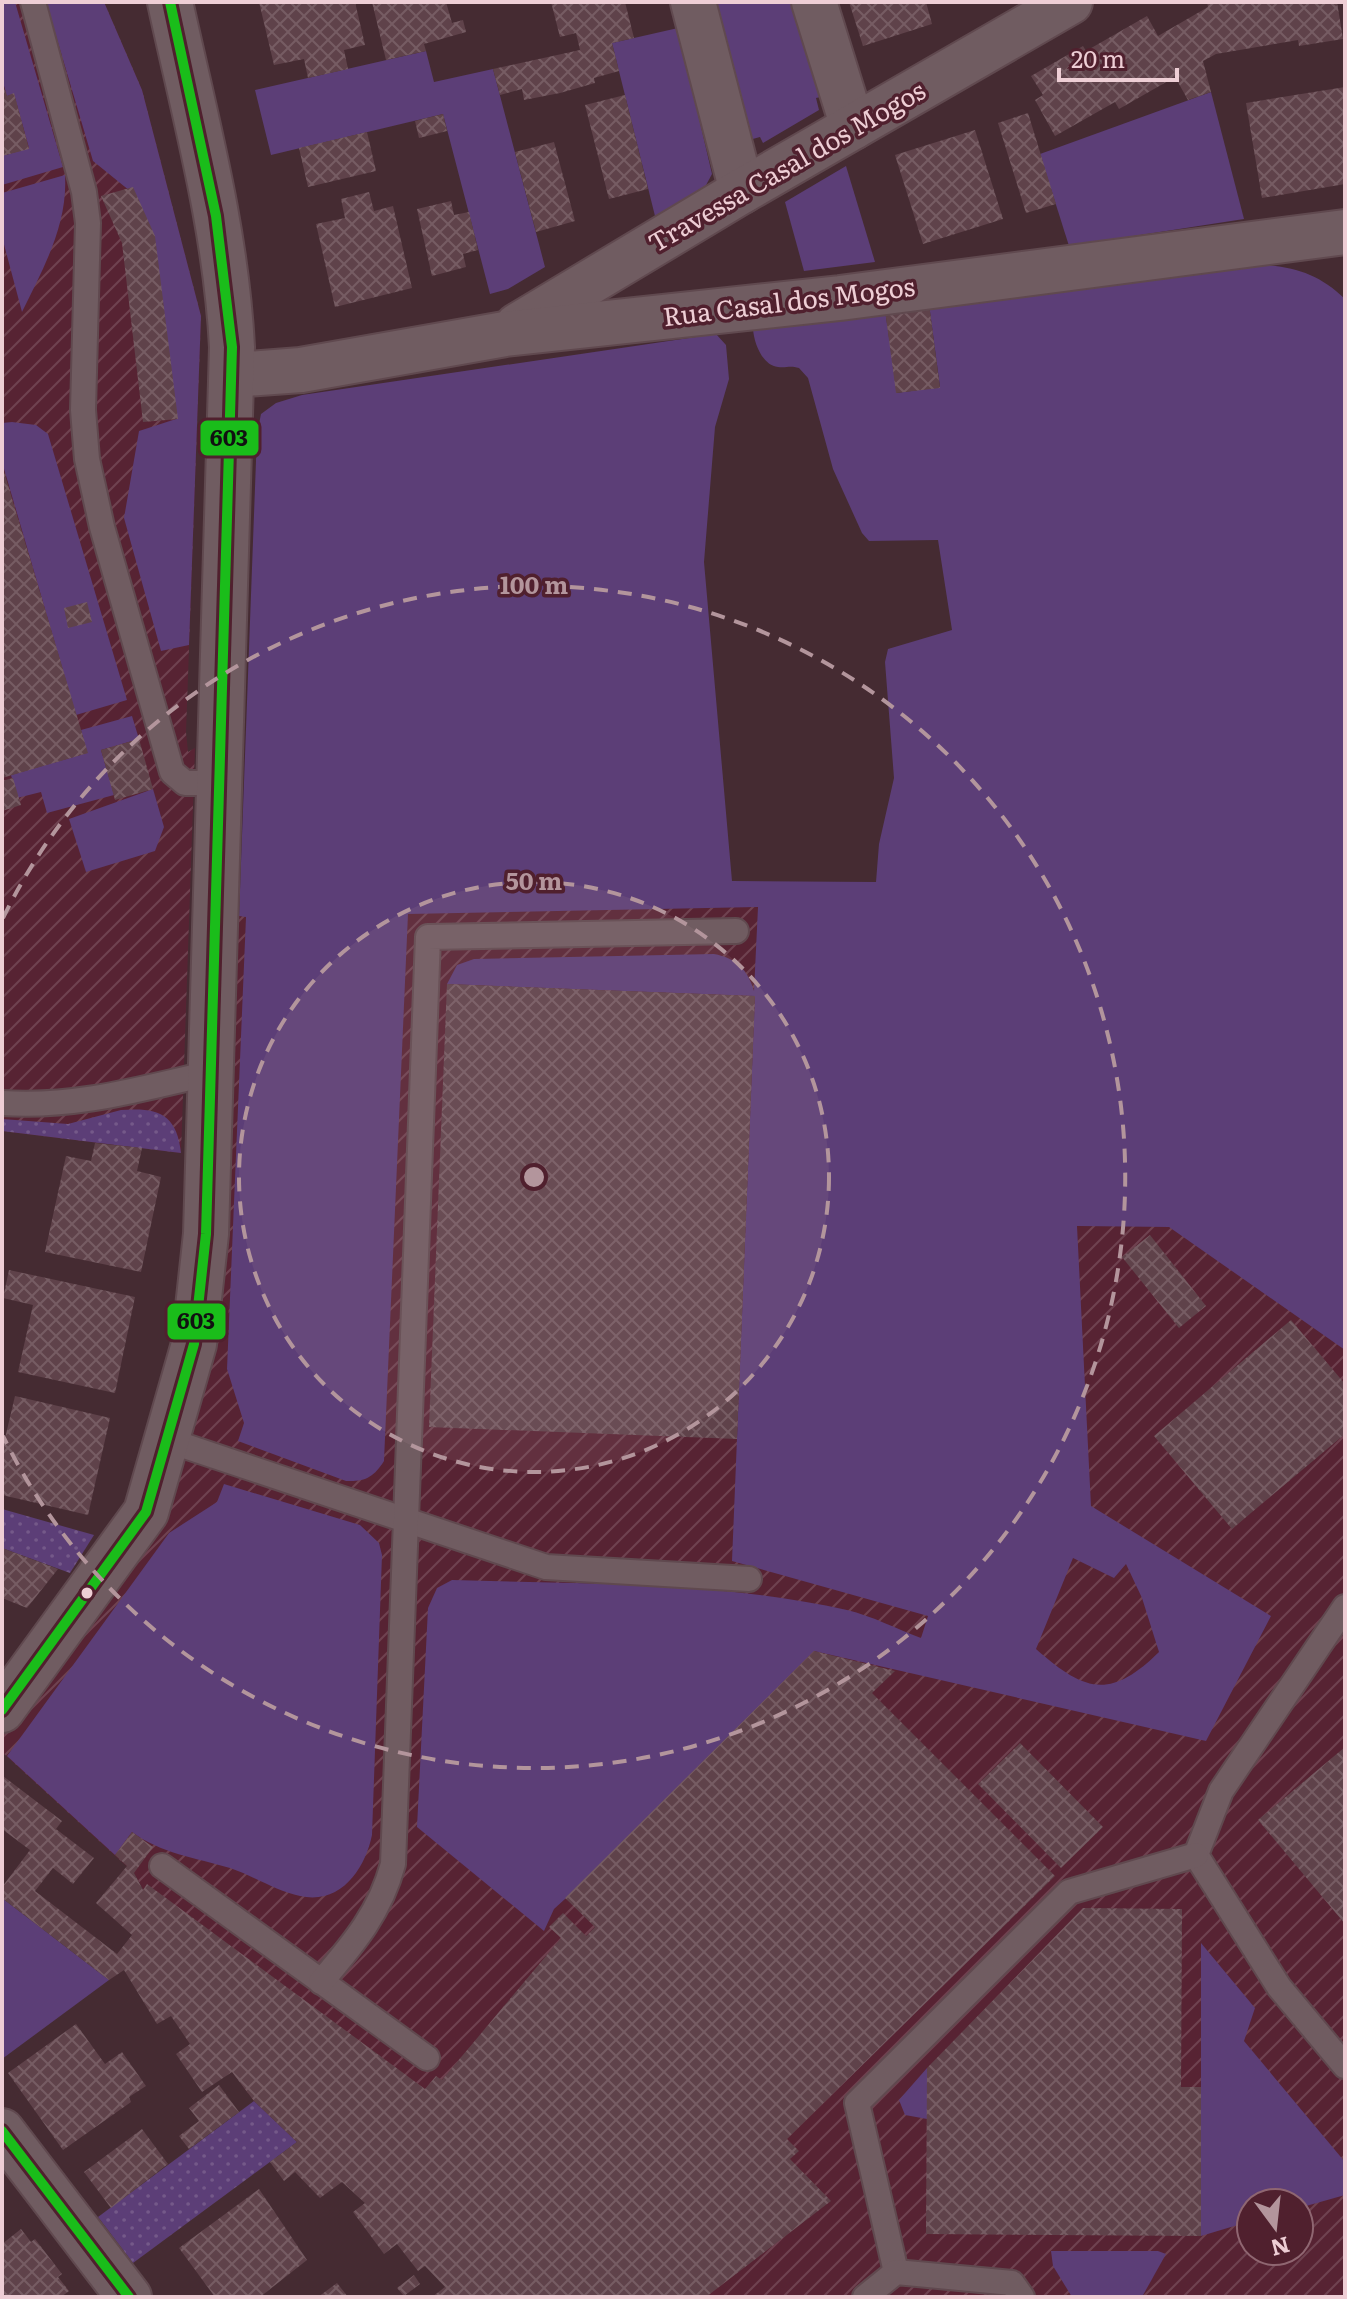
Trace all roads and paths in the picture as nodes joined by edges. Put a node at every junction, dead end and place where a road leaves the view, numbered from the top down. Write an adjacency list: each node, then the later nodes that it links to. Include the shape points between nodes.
1 (33, 2): 11 (lane, via 84,192 88,223 83,410 102,527 172,772 185,783)
2 (170, 2): 10 (street, via 216,205)
3 (693, 2): 7 (street)
4 (814, 2): 6 (street)
5 (1070, 2): 6 (street, Travessa Casal dos Mogos)
6 (853, 127): 7 (street, Travessa Casal dos Mogos)
7 (742, 191): 9 (street, Travessa Casal dos Mogos)
8 (1345, 232): 9 (street, Rua Casal dos Mogos, via 840,298)
9 (505, 334): 10 (street, Rua Casal dos Mogos, via 301,370)
10 (233, 375): 11 (street)
11 (221, 783): 13 (street)
12 (736, 931): 16 (lane, via 428,937 407,1441)
13 (211, 1073): 14 (lane, via 80,1102); 15 (street, via 206,1234 194,1344)
14 (2, 1103)
15 (167, 1440): 16 (lane); 19 (street, via 146,1512)
16 (409, 1521): 17 (lane, via 546,1567); 22 (lane, via 393,1864 368,1926)
17 (749, 1579)
18 (1345, 1607): 20 (lane, via 1221,1791)
19 (2, 1710)
20 (1196, 1855): 24 (lane, via 1279,1987); 26 (lane, via 1069,1892 857,2103)
21 (162, 1866): 22 (lane)
22 (321, 1982): 23 (lane)
23 (427, 2058)
24 (1345, 2066)
25 (2, 2131): 27 (street)
26 (896, 2272): 28 (lane); 29 (lane, via 1012,2283)
27 (129, 2297)
28 (865, 2297)
29 (1022, 2297)

